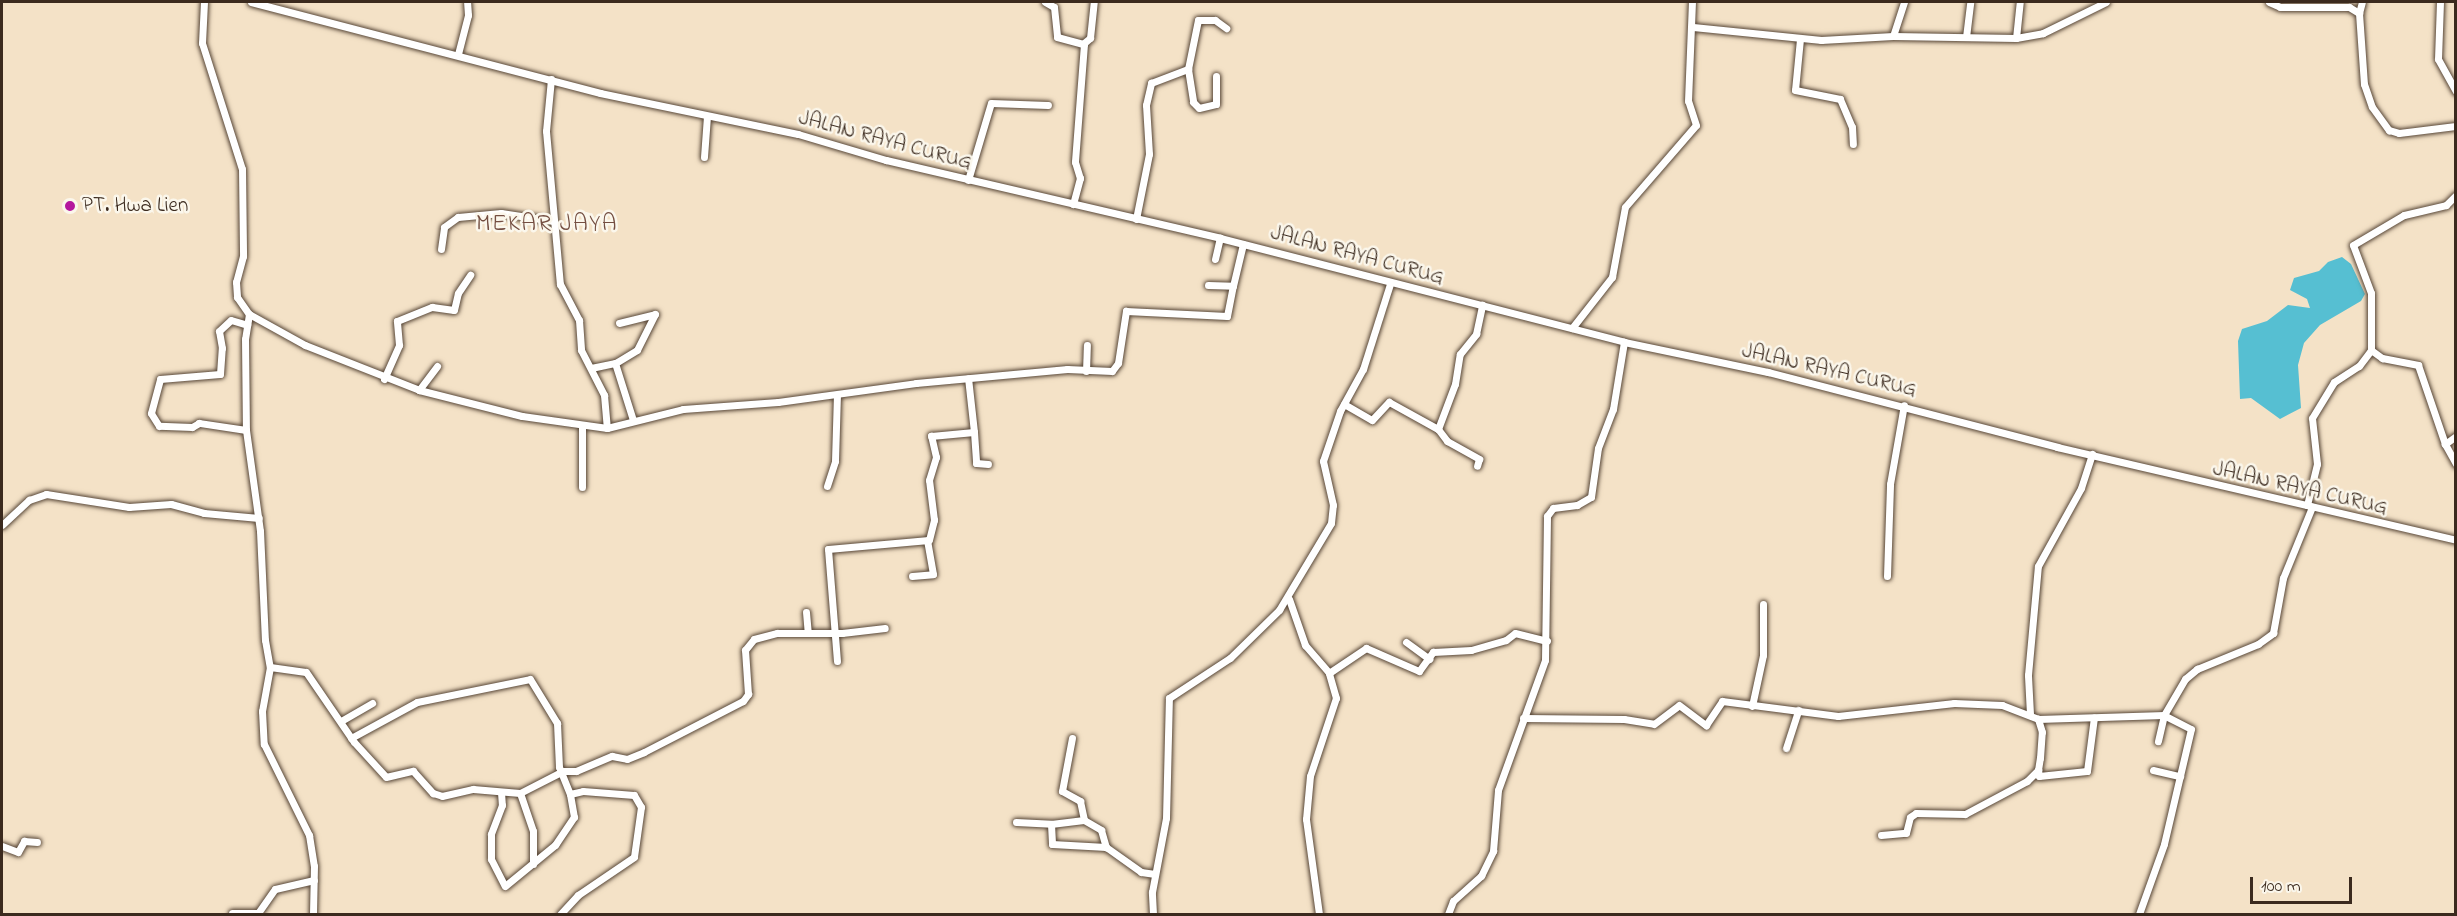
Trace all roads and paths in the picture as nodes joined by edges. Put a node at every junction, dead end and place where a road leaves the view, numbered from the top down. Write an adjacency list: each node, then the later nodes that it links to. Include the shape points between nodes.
1 (204, 2): 46 (street, via 201,37 242,169 243,256 235,287)
2 (251, 2): 22 (street, JALAN RAYA CURUG)
3 (467, 2): 22 (street, via 468,15)
4 (1045, 2): 21 (street, via 1054,7 1058,37)
5 (1094, 2): 21 (street, via 1090,38)
6 (1692, 2): 15 (street)
7 (1904, 2): 17 (street)
8 (1970, 2): 18 (street)
9 (2020, 2): 19 (street)
10 (2106, 2): 19 (street, via 2043,33)
11 (2269, 2): 14 (street, via 2280,7 2349,7)
12 (2362, 2): 14 (street)
13 (2440, 2): 26 (street, via 2438,59)
14 (2359, 13): 29 (street, via 2364,84 2373,107 2389,130 2399,133)
15 (1693, 27): 20 (street); 49 (street, via 1688,101 1696,125 1625,207 1612,277)
16 (1226, 28): 23 (street, via 1215,20 1196,22)
17 (1893, 36): 18 (street); 20 (street)
18 (1966, 37): 19 (street)
19 (2016, 38)
20 (1800, 39): 30 (street, via 1795,90 1840,99 1852,128)
21 (1084, 42): 34 (street, via 1076,159 1080,178)
22 (458, 54): 25 (street, JALAN RAYA CURUG)
23 (1188, 69): 24 (street, via 1193,102 1198,108 1216,104); 35 (street, via 1180,75 1153,81 1149,87 1149,154)
24 (1216, 76)
25 (551, 79): 28 (street, JALAN RAYA CURUG); 36 (street, via 546,131)
26 (2456, 91)
27 (1048, 105): 32 (street, via 991,103)
28 (707, 116): 31 (street); 32 (street, JALAN RAYA CURUG, via 798,134)
29 (2456, 126)
30 (1853, 144)
31 (704, 157)
32 (968, 180): 34 (street, JALAN RAYA CURUG)
33 (2456, 195): 52 (street, via 2446,205 2404,215 2353,245 2371,293)
34 (1073, 204): 35 (street, JALAN RAYA CURUG)
35 (1136, 219): 37 (street, JALAN RAYA CURUG)
36 (553, 221): 39 (street, via 501,213 458,217 444,227); 55 (street, via 561,291 578,318 579,342)
37 (1220, 237): 38 (street, JALAN RAYA CURUG); 40 (street)
38 (1243, 244): 42 (street, JALAN RAYA CURUG); 44 (street)
39 (441, 249)
40 (1215, 259)
41 (470, 274): 58 (street, via 458,293 454,310 432,307 397,321 398,351)
42 (1390, 284): 45 (street, JALAN RAYA CURUG); 61 (street, via 1363,369)
43 (1208, 285): 44 (street)
44 (1233, 286): 56 (street, via 1227,316 1126,311 1116,369)
45 (1482, 305): 49 (street, JALAN RAYA CURUG); 66 (street, via 1476,334 1460,354 1455,384)
46 (249, 314): 48 (street); 58 (street, via 305,345)
47 (619, 322): 53 (street, via 655,314 637,350)
48 (247, 325): 67 (street); 67 (street, via 231,320 219,331 220,374 160,379 151,413 159,426 192,427 199,423)
49 (1572, 328): 50 (street, JALAN RAYA CURUG)
50 (1624, 342): 62 (street, JALAN RAYA CURUG); 90 (street, via 1613,409 1598,448 1592,497 1577,505 1553,508 1547,516)
51 (1087, 345): 56 (street)
52 (2371, 350): 70 (street, via 2382,358 2418,365); 77 (street, via 2359,366 2334,382 2312,418 2317,464)
53 (615, 363): 55 (street); 63 (street)
54 (437, 366): 59 (street)
55 (591, 368): 65 (street, via 604,395)
56 (1086, 371): 57 (street)
57 (968, 378): 60 (street); 68 (street)
58 (384, 379): 59 (street)
59 (419, 390): 64 (street)
60 (837, 394): 63 (street, via 683,409); 75 (street, via 835,461)
61 (1344, 404): 66 (street, via 1372,420 1389,402); 84 (street, via 1323,461 1333,505 1331,523)
62 (1904, 405): 71 (street, JALAN RAYA CURUG); 83 (street, via 1890,484)
63 (633, 420): 65 (street)
64 (582, 427): 65 (street); 76 (street)
65 (607, 428)
66 (1438, 429): 74 (street, via 1447,441 1479,459)
67 (246, 430): 78 (street)
68 (974, 432): 72 (street, via 976,463); 81 (street, via 931,436 936,452 929,480 934,520)
69 (2456, 436): 70 (street)
70 (2445, 444): 73 (street)
71 (2092, 454): 77 (street, JALAN RAYA CURUG); 99 (street, via 2081,488 2038,566 2028,675)
72 (988, 464)
73 (2456, 464)
74 (1477, 466)
75 (827, 486)
76 (582, 487)
77 (2310, 506): 80 (street, JALAN RAYA CURUG); 100 (street, via 2283,578 2273,633 2258,644 2197,669 2185,679)
78 (259, 518): 79 (street, via 204,513 171,504 129,507 45,494 29,500); 94 (street, via 264,640)
79 (2, 525)
80 (2456, 540)
81 (927, 541): 82 (street, via 933,574); 89 (street, via 829,548)
82 (912, 576)
83 (1887, 576)
84 (1289, 599): 95 (street, via 1305,645); 124 (street, via 1230,658 1169,698 1166,818)
85 (1763, 604): 97 (street, via 1763,655)
86 (806, 612): 88 (street)
87 (885, 628): 89 (street)
88 (808, 633): 89 (street); 111 (street, via 770,634 750,641 745,650 748,694 743,701 627,759 612,756 576,771)
89 (833, 633): 93 (street)
90 (1547, 641): 92 (street, via 1515,633 1506,640 1471,650 1440,650); 102 (street, via 1540,676)
91 (1406, 642): 92 (street)
92 (1429, 659): 95 (street, via 1419,671 1366,648)
93 (837, 661)
94 (270, 667): 104 (street, via 306,672); 125 (street, via 262,711 265,751 302,816 312,849)
95 (1329, 673): 130 (street, via 1336,698 1310,776 1306,819)
96 (372, 703): 104 (street)
97 (1752, 706): 98 (street); 102 (street, via 1720,702 1706,725 1679,705 1654,724 1624,719)
98 (1798, 710): 99 (street, via 1838,716 1975,703); 108 (street)
99 (2030, 714): 103 (street)
100 (2164, 715): 101 (street); 107 (street); 112 (street, via 2191,729)
101 (2094, 717): 103 (street); 109 (street, via 2087,771 2039,776)
102 (1523, 718): 131 (street, via 1498,790 1491,858 1480,876 1449,906)
103 (2038, 719): 109 (street, via 2042,732)
104 (341, 721): 105 (street)
105 (351, 738): 111 (street, via 417,702 499,688 529,678 557,723); 113 (street, via 386,777 413,771 433,793 442,796 474,789)
106 (1072, 738): 116 (street, via 1062,791 1080,801)
107 (2158, 741)
108 (1786, 748)
109 (2038, 770): 119 (street, via 2027,781 1965,814 1916,813 1910,817 1906,833)
110 (2153, 770): 112 (street)
111 (560, 772): 114 (street); 115 (street)
112 (2180, 776): 132 (street)
113 (501, 792): 114 (street); 123 (street, via 502,804 491,840 496,874 506,886)
114 (520, 793): 123 (street, via 533,831)
115 (570, 794): 123 (street, via 573,820 555,845); 128 (street, via 588,791 638,797 638,848 634,857 578,895)
116 (1084, 820): 118 (street); 122 (street, via 1101,830)
117 (1016, 822): 118 (street)
118 (1051, 824): 122 (street, via 1054,844)
119 (1881, 835)
120 (37, 842): 121 (street, via 24,841 18,852)
121 (2, 846)
122 (1106, 847): 124 (street, via 1141,872)
123 (533, 864)
124 (1155, 874): 129 (street)
125 (314, 880): 126 (street, via 275,889 258,913); 127 (street)
126 (232, 913)
127 (313, 915)
128 (560, 915)
129 (1153, 915)
130 (1319, 915)
131 (1448, 915)
132 (2139, 915)

